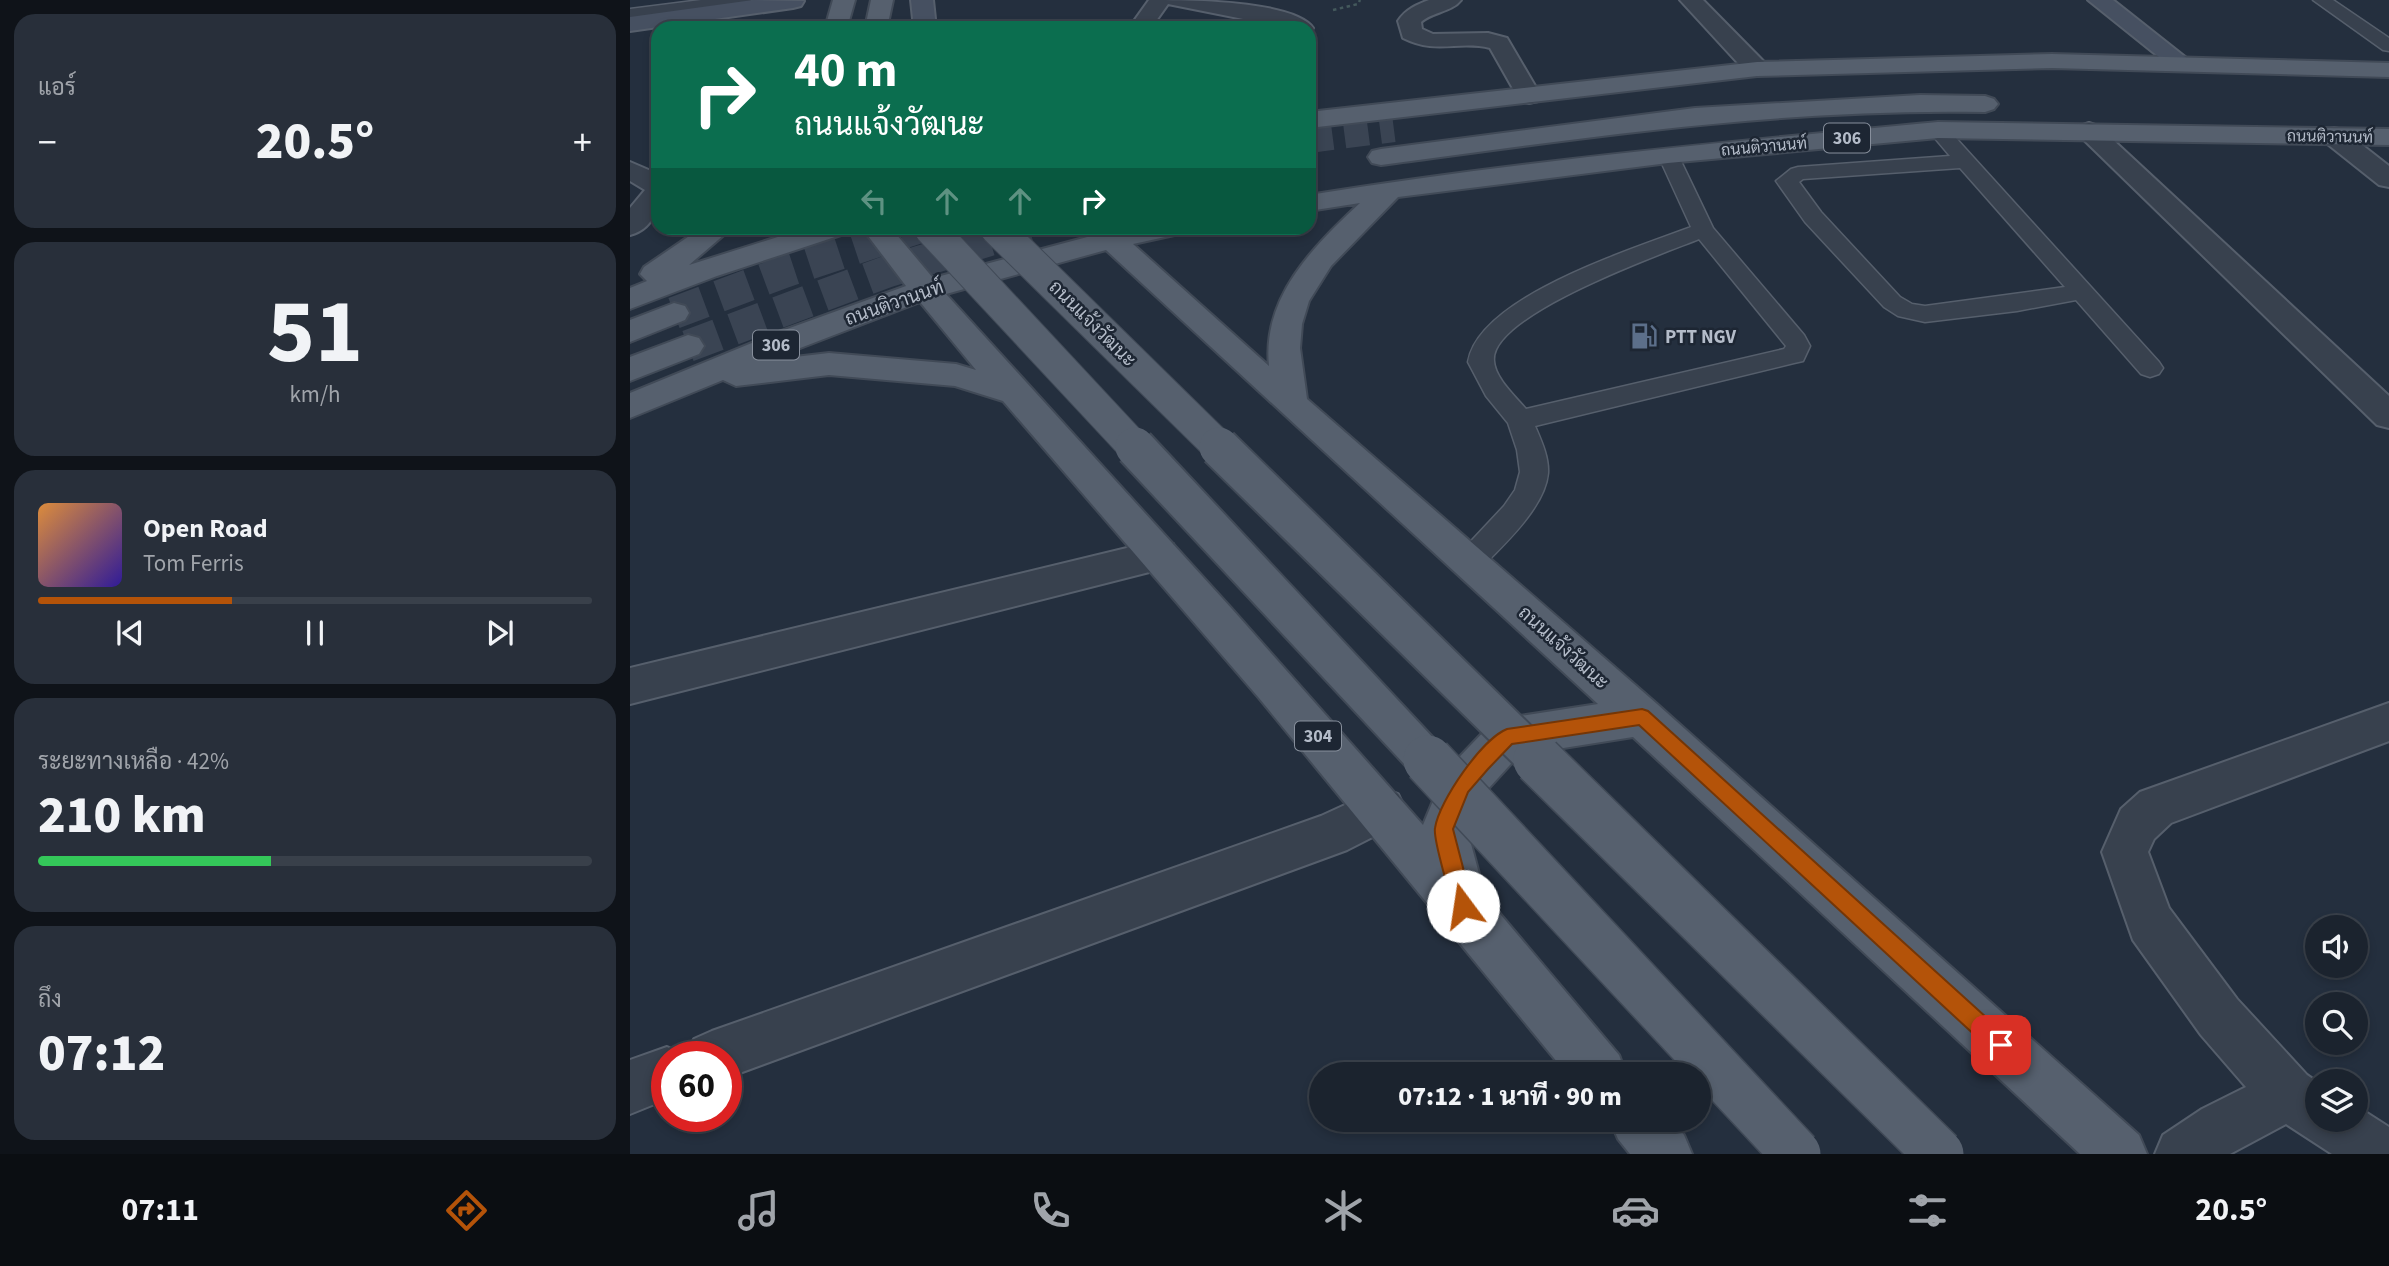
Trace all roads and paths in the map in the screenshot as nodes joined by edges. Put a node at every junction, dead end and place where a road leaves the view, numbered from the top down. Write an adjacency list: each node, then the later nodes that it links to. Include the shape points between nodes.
1 (743, 0): 12 (lane)
2 (844, 0): 15 (main road)
3 (882, 0): 16 (main road)
4 (922, 0): 17 (street)
5 (1160, 0): 18 (street)
6 (1177, 0): 19 (street)
7 (1450, 0): 29 (street, via 1420,11 1409,21 1411,33 1434,42 1486,38 1499,43)
8 (1691, 0): 26 (street)
9 (2099, 0): 25 (street)
10 (2322, 0): 24 (lane)
11 (792, 7): 13 (street); 14 (street)
12 (630, 14)
13 (697, 21)
14 (757, 21)
15 (838, 21)
16 (878, 21)
17 (924, 21)
18 (1145, 21)
19 (1293, 21)
20 (651, 23): 21 (street)
21 (630, 24)
22 (651, 42): 23 (street)
23 (630, 45)
24 (2389, 46)
25 (2182, 64): 26 (main road, via 2052,61); 27 (main road)
26 (1757, 69): 29 (main road)
27 (2389, 70)
28 (2389, 91): 34 (main road, via 1996,80 1795,86 1680,94)
29 (1528, 96): 33 (main road)
30 (2014, 104): 40 (main road, 306, via 1920,103 1695,117)
31 (2295, 111): 32 (main road)
32 (2389, 114)
33 (1316, 119)
34 (1394, 130)
35 (1938, 130): 36 (main road, ถนนติวานนท์ / 306); 39 (main road, ถนนติวานนท์ / 306); 41 (lane)
36 (2089, 131): 37 (main road, ถนนติวานนท์ / 306); 70 (street)
37 (2334, 136): 38 (main road, ถนนติวานนท์ / 306); 43 (street)
38 (2389, 136)
39 (1668, 155): 45 (main road, ถนนติวานนท์ / 306); 49 (lane)
40 (1381, 157)
41 (1966, 161): 59 (lane); 59 (lane, via 1798,173 1787,181 1813,217 1892,302 1906,311 1938,312)
42 (630, 170): 44 (street)
43 (2389, 179)
44 (651, 181)
45 (1390, 190): 47 (main road, ถนนติวานนท์ / 306); 68 (main road, via 1339,238 1301,288 1289,315 1284,347)
46 (651, 199): 48 (street)
47 (1316, 202)
48 (630, 226)
49 (1703, 230): 71 (lane, via 1538,300 1497,329 1485,343 1481,362 1495,390); 71 (lane, via 1795,341 1794,355)
50 (709, 235): 57 (main road)
51 (812, 235): 60 (main road)
52 (882, 235): 58 (main road, 304)
53 (937, 235): 88 (main road, bridge)
54 (1003, 235): 89 (main road, ถนนแจ้งวัฒนะ, bridge)
55 (1102, 235): 58 (main road, ถนนติวานนท์ / 306)
56 (1106, 235): 68 (main road, ถนนแจ้งวัฒนะ)
57 (630, 290)
58 (925, 290): 66 (main road, ถนนติวานนท์ / 306); 67 (main road, 304)
59 (2082, 291): 64 (lane)
60 (630, 299)
61 (674, 313): 62 (main road)
62 (630, 332)
63 (688, 346): 65 (main road)
64 (2150, 368)
65 (630, 370)
66 (687, 380): 67 (main road, via 829,364 956,375); 69 (main road, ถนนติวานนท์ / 306)
67 (1010, 391): 72 (main road, 304)
68 (1291, 402): 73 (main road, ถนนแจ้งวัฒนะ)
69 (630, 406)
70 (2389, 416)
71 (1520, 420): 73 (lane, via 1534,477 1517,509)
72 (1160, 555): 74 (street); 77 (main road, 304)
73 (1469, 562): 75 (main road, ถนนแจ้งวัฒนะ)
74 (630, 687)
75 (1642, 717): 78 (main road, via 1507,737 1482,763 1461,787 1444,829); 90 (main road, ถนนแจ้งวัฒนะ)
76 (2389, 722): 83 (street, via 2156,807 2137,824 2125,852 2150,923 2218,1017)
77 (1382, 809): 78 (main road, 304); 79 (street, via 1318,839)
78 (1463, 906): 80 (main road, 304)
79 (742, 1046)
80 (1590, 1062)
81 (651, 1079): 82 (street)
82 (630, 1087)
83 (2305, 1103)
84 (2305, 1110): 91 (street, via 2221,1128)
85 (1647, 1132): 87 (main road)
86 (2347, 1132): 92 (street)
87 (1665, 1154)
88 (1796, 1154)
89 (1939, 1154)
90 (2120, 1154)
91 (2182, 1154)
92 (2382, 1154)

